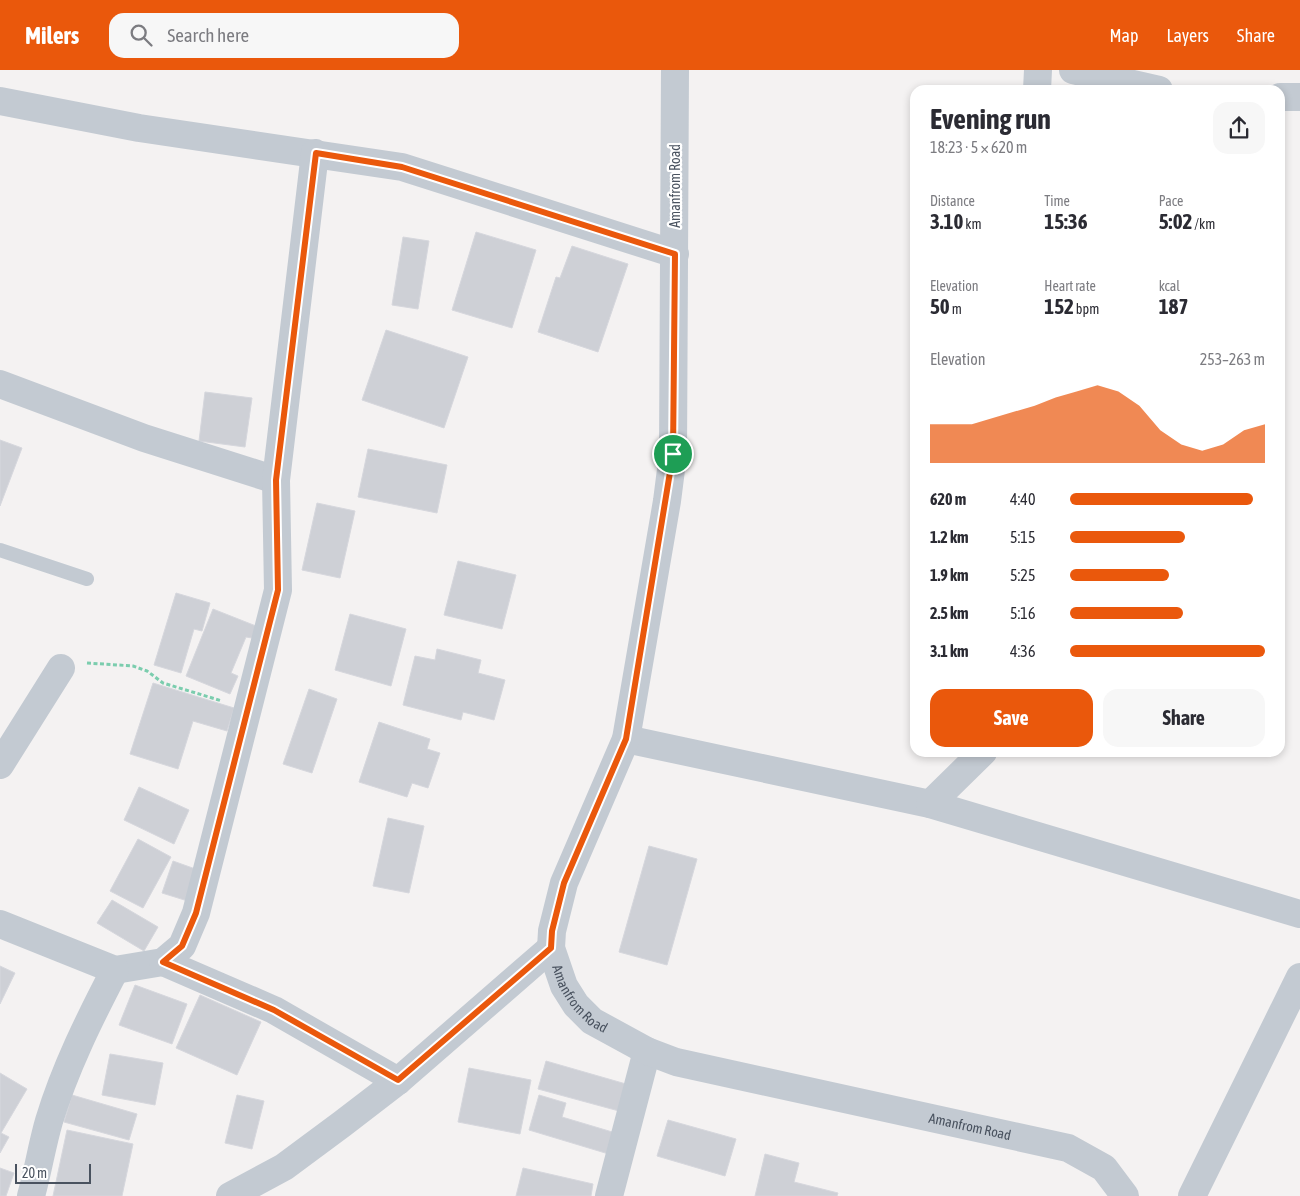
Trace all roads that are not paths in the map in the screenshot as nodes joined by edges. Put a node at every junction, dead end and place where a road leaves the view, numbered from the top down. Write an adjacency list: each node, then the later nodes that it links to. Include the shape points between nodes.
1 (675, 70): 10 (street, Amanfrom Road)
2 (1038, 70): 4 (street)
3 (1073, 70): 5 (street)
4 (1037, 85)
5 (1138, 85)
6 (1285, 97): 7 (street)
7 (1300, 97)
8 (0, 101): 9 (street, via 140,128)
9 (316, 153): 10 (street, via 402,167); 12 (street)
10 (675, 254): 16 (street, Amanfrom Road, via 673,454)
11 (0, 384): 12 (street, via 144,438)
12 (276, 480): 23 (street, via 278,590 196,913 182,946)
13 (0, 550): 14 (lane)
14 (87, 578)
15 (60, 668): 18 (street)
16 (626, 739): 19 (street); 22 (street, Amanfrom Road, via 564,883)
17 (977, 757): 19 (street)
18 (0, 765)
19 (930, 804): 20 (street)
20 (1300, 914)
21 (0, 924): 24 (street)
22 (551, 948): 26 (street, Amanfrom Road, via 564,986 576,1005 592,1021); 27 (street)
23 (163, 962): 24 (street); 27 (street, via 274,1010)
24 (115, 970): 28 (street, via 85,1028 48,1122)
25 (1300, 977): 32 (street)
26 (648, 1052): 30 (street); 31 (street, Amanfrom Road, via 743,1078 1068,1148 1104,1168)
27 (398, 1080): 29 (street, via 284,1167)
28 (31, 1196)
29 (230, 1196)
30 (609, 1196)
31 (1125, 1196)
32 (1192, 1196)

